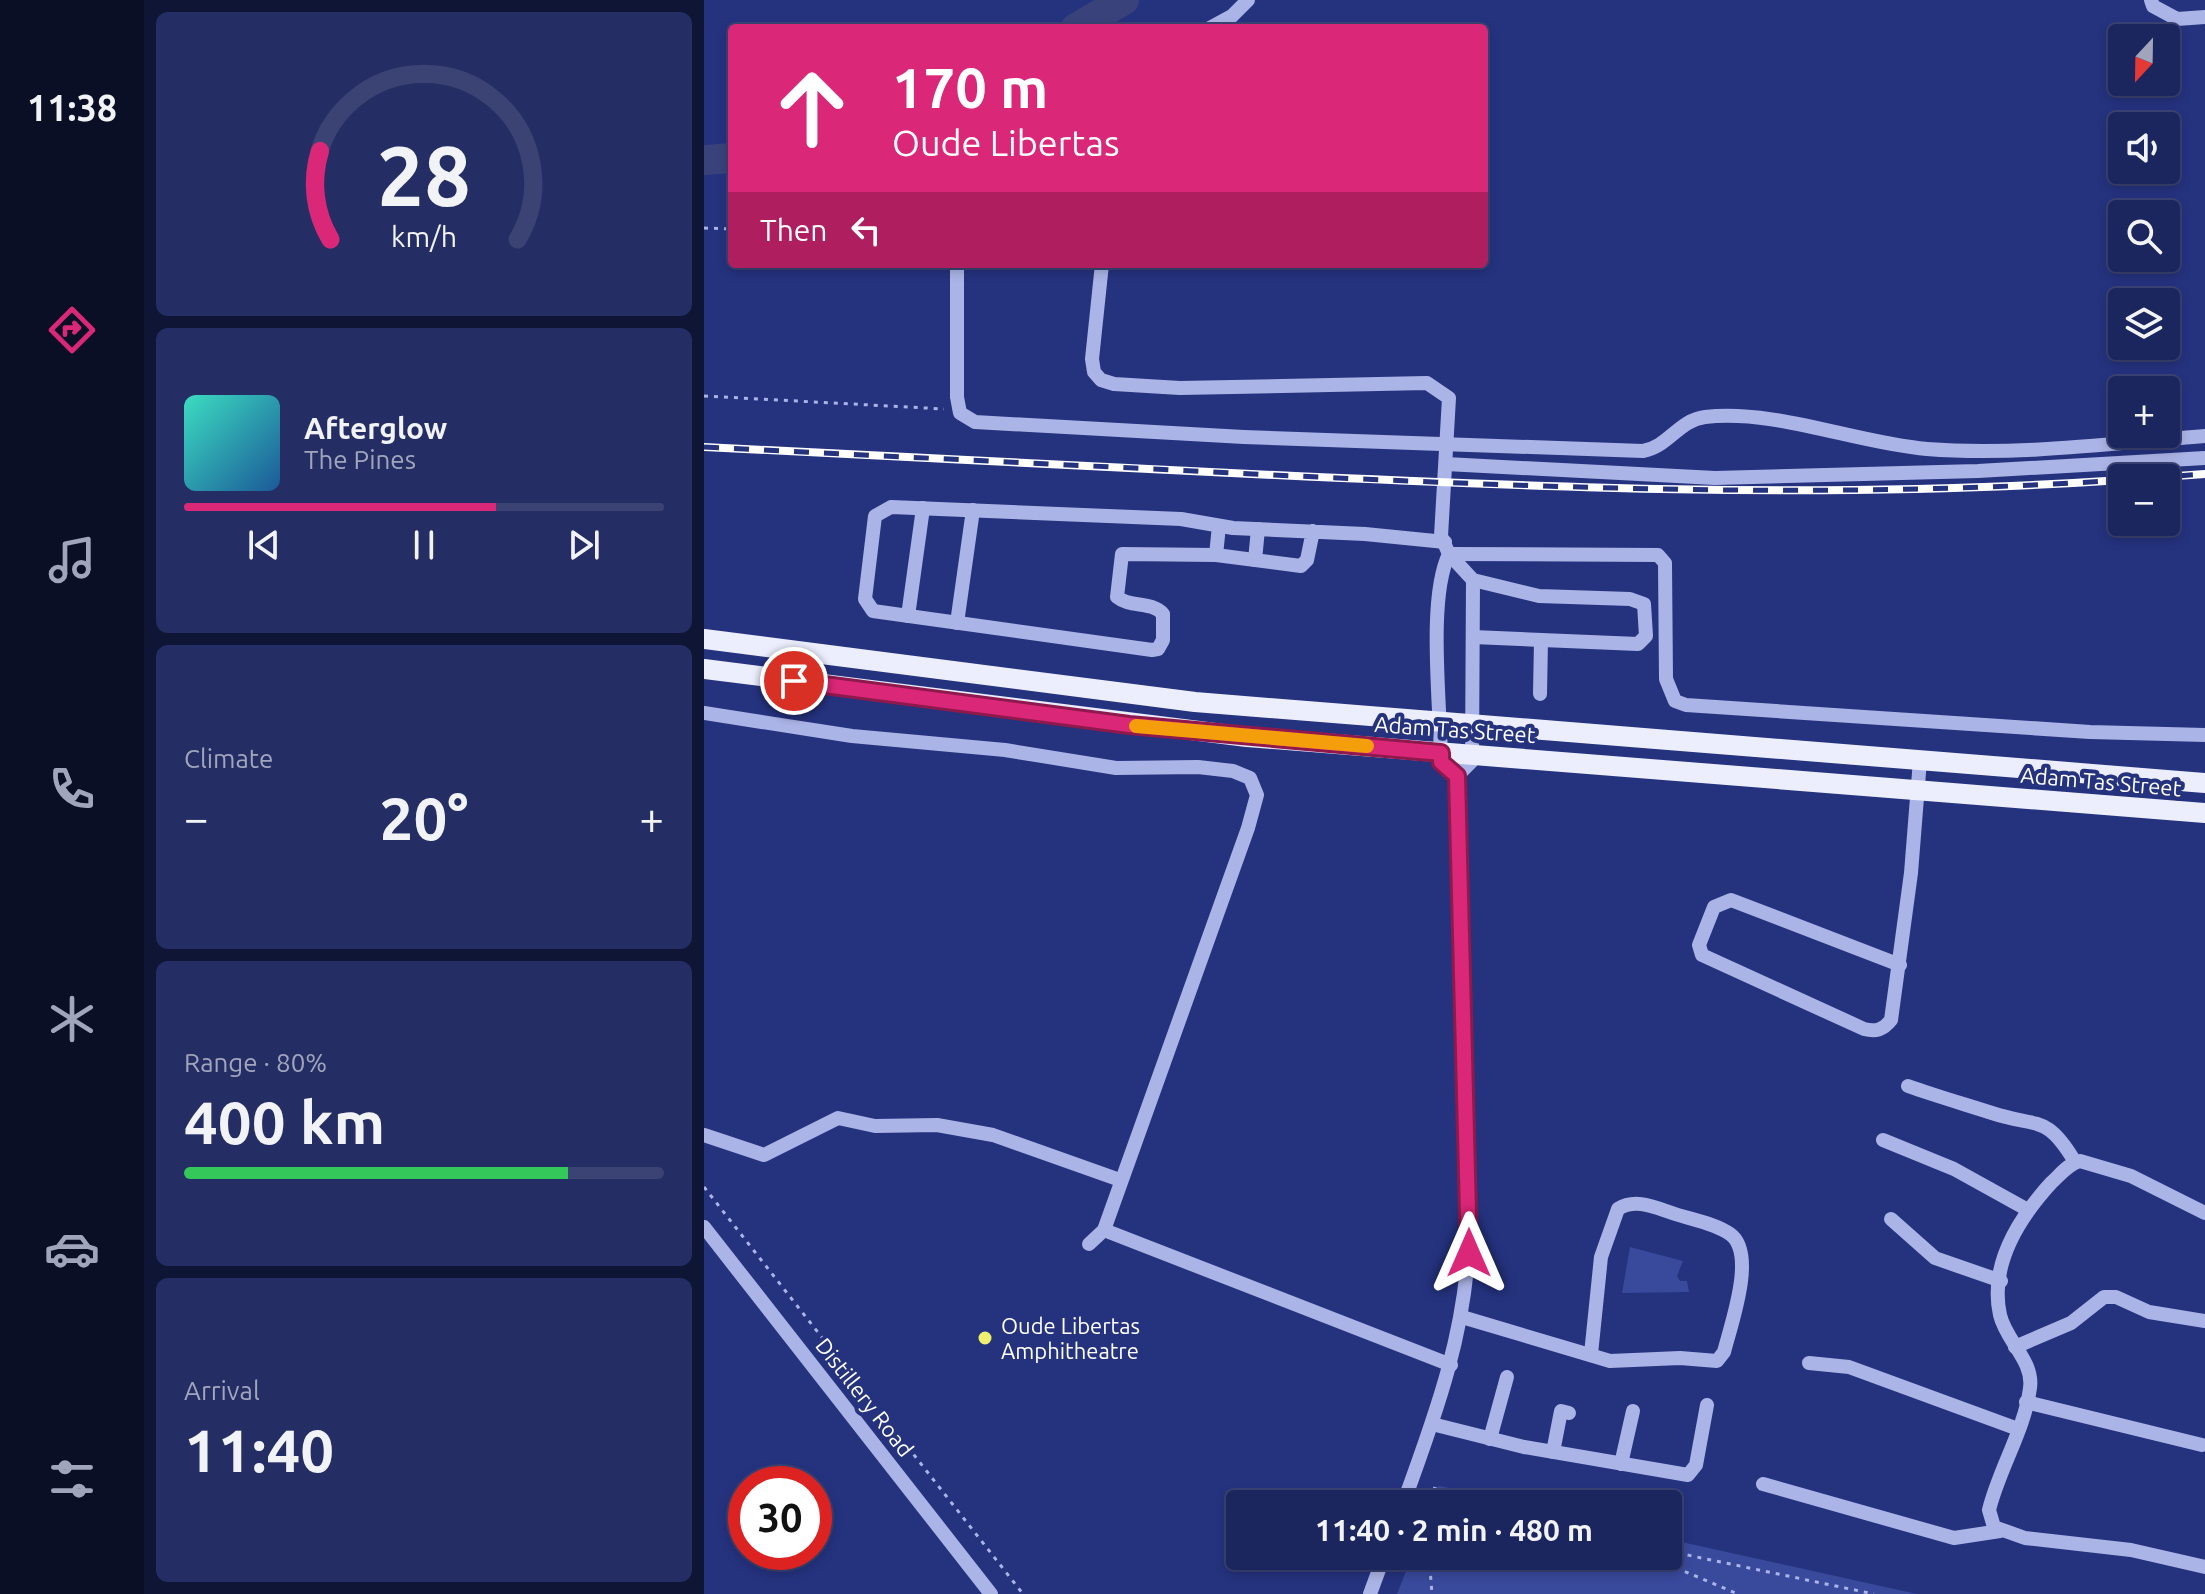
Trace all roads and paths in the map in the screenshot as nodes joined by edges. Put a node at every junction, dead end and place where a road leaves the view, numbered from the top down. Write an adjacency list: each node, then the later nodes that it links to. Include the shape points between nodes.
1 (1248, 0): 4 (street)
2 (2151, 0): 3 (street, via 2177,19)
3 (2205, 17)
4 (1215, 24)
5 (704, 228): 6 (path)
6 (728, 229)
7 (957, 268): 10 (street)
8 (1102, 268): 12 (street, via 1092,359 1101,380 1180,388 1427,383 1449,398)
9 (704, 396): 10 (path)
10 (959, 410): 12 (street, via 975,422 1025,426)
11 (2205, 436): 12 (street, via 1981,452 1703,417 1643,451)
12 (1448, 443): 14 (street)
13 (2205, 458): 14 (street, via 1715,478)
14 (1446, 464): 20 (street, via 1441,536)
15 (923, 508): 16 (street); 24 (street); 24 (street, via 891,507 875,516 866,604 873,611)
16 (973, 510): 17 (street, via 1127,515); 25 (street)
17 (1219, 526): 18 (street); 21 (street)
18 (1258, 529): 19 (street); 22 (street)
19 (1313, 531): 20 (street); 22 (street, via 1304,564)
20 (1447, 548): 23 (street); 32 (street, via 1441,570); 34 (street, via 1658,555 1665,563 1666,679 1675,701 1686,705)
21 (1216, 555): 22 (street); 25 (street, via 1128,553 1119,558 1117,597 1156,607 1163,614 1158,649)
22 (1255, 560)
23 (1473, 580): 26 (street); 28 (street, via 1539,596 1630,599 1647,610 1646,636 1638,644)
24 (908, 616): 25 (street)
25 (957, 623)
26 (1473, 637): 28 (street); 33 (street)
27 (704, 639): 32 (main road, Adam Tas Street, via 1195,702)
28 (1541, 640): 30 (street)
29 (704, 669): 35 (main road, Adam Tas Street, via 1129,725)
30 (1540, 694)
31 (704, 713): 47 (street, via 1116,768 1198,767 1250,778 1257,795 1248,828)
32 (1441, 722): 33 (main road, Adam Tas Street); 35 (street)
33 (1474, 724): 36 (street); 37 (main road, Adam Tas Street)
34 (2205, 735)
35 (1441, 753): 36 (main road, Adam Tas Street); 38 (street, via 1441,762)
36 (1472, 755): 38 (street); 40 (main road, Adam Tas Street)
37 (1920, 760): 39 (main road, Adam Tas Street); 40 (street)
38 (1457, 776): 56 (street, via 1469,1230)
39 (2205, 783)
40 (1918, 790): 41 (main road, Adam Tas Street); 42 (street)
41 (2205, 813)
42 (1900, 965): 42 (street, via 1891,1020 1881,1030 1869,1031 1702,955 1699,945 1714,907 1731,900)
43 (1908, 1086): 46 (street, via 2032,1120 2063,1142)
44 (704, 1135): 47 (street, via 764,1155 838,1118 875,1126 937,1125 1008,1139)
45 (1883, 1140): 49 (street, via 1954,1169)
46 (2075, 1162): 49 (street); 50 (street, via 2131,1176)
47 (1120, 1180): 53 (street)
48 (704, 1187): 84 (path)
49 (2028, 1210): 55 (street, via 2005,1251)
50 (2205, 1213)
51 (1891, 1219): 55 (street, via 1935,1258)
52 (704, 1227): 83 (street, Distillery Road)
53 (1104, 1230): 54 (street); 61 (street)
54 (1089, 1244)
55 (2001, 1281): 58 (street, via 2001,1318)
56 (1462, 1317): 59 (street); 61 (street)
57 (2205, 1321): 58 (street, via 2149,1312 2104,1297 2071,1323)
58 (2015, 1347): 63 (street, via 2031,1380)
59 (1591, 1354): 59 (street, via 1616,1362 1719,1358 1743,1268 1735,1239 1647,1205 1618,1209 1601,1257)
60 (1809, 1363): 68 (street, via 1849,1367)
61 (1451, 1365): 67 (street)
62 (1507, 1377): 69 (street)
63 (2026, 1402): 68 (street); 70 (street)
64 (1707, 1405): 72 (street, via 1691,1473)
65 (1569, 1413): 71 (street, via 1561,1411)
66 (1627, 1420): 72 (street)
67 (1432, 1424): 69 (street); 75 (street)
68 (2018, 1429): 77 (street, via 1989,1510)
69 (1490, 1439): 71 (street)
70 (2202, 1445)
71 (1553, 1452): 72 (street)
72 (1621, 1464)
73 (1763, 1484): 77 (street, via 1954,1538)
74 (1433, 1488): 76 (path)
75 (1408, 1490)
76 (1439, 1490)
77 (2000, 1531): 79 (street)
78 (1682, 1554): 88 (path)
79 (2205, 1567)
80 (1379, 1570): 85 (street)
81 (1430, 1570): 86 (path)
82 (1681, 1570): 87 (path)
83 (991, 1594)
84 (1023, 1594)
85 (1370, 1594)
86 (1432, 1594)
87 (1738, 1594)
88 (1874, 1594)

